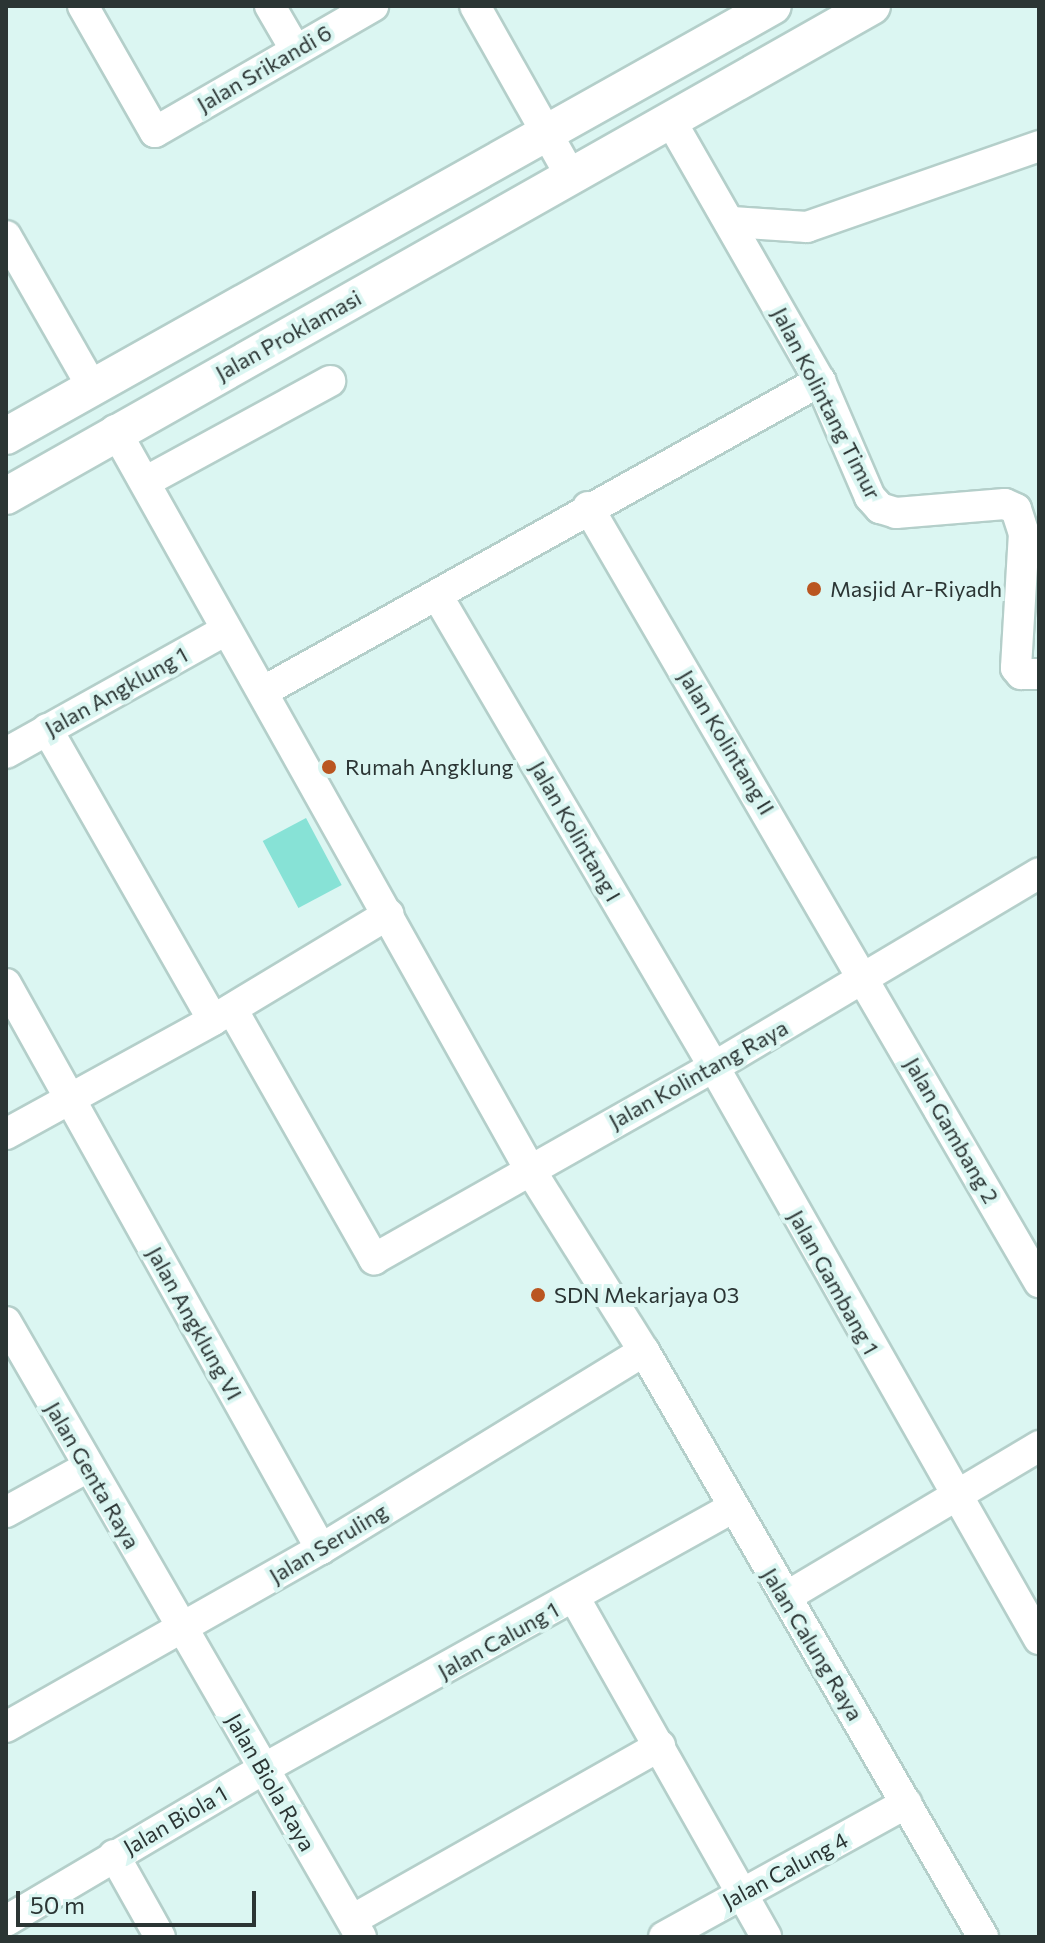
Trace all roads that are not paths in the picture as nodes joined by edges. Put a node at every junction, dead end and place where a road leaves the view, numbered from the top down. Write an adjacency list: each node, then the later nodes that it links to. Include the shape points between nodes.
1 (83, 6): 7 (street, Jalan Srikandi 6, via 155,132)
2 (270, 6): 7 (street)
3 (373, 6): 7 (street, Jalan Srikandi 6)
4 (475, 6): 9 (street)
5 (773, 6): 9 (street)
6 (872, 6): 8 (street, Jalan Proklamasi)
7 (295, 49)
8 (672, 123): 11 (street, Jalan Proklamasi); 12 (street, Jalan Kolintang Timur)
9 (547, 132): 11 (street); 16 (street)
10 (1039, 146): 12 (street, via 807,227)
11 (572, 178): 17 (street, Jalan Proklamasi)
12 (732, 222): 15 (street, Jalan Kolintang Timur)
13 (6, 236): 16 (street)
14 (330, 381): 19 (street)
15 (820, 381): 21 (street); 24 (street, Jalan Kolintang Timur, via 880,508 896,513 1005,504 1016,509 1024,533)
16 (92, 387): 18 (street)
17 (115, 430): 19 (street, Jalan Calung Raya); 20 (street, Jalan Proklamasi)
18 (6, 436)
19 (145, 482): 23 (street, Jalan Calung Raya)
20 (6, 496)
21 (588, 507): 22 (street); 30 (street, Jalan Kolintang II)
22 (437, 595): 25 (street); 33 (street, Jalan Kolintang I)
23 (226, 630): 25 (street, Jalan Calung Raya); 26 (street, Jalan Angklung 1)
24 (1028, 671)
25 (264, 691): 29 (street, Jalan Calung Raya)
26 (47, 729): 27 (street, Jalan Angklung 1); 32 (street)
27 (6, 753)
28 (1034, 889): 30 (street, Jalan Kolintang Raya)
29 (389, 914): 32 (street); 36 (street, Jalan Calung Raya)
30 (866, 978): 33 (street, Jalan Kolintang Raya); 37 (street, Jalan Gambang 2)
31 (6, 984): 34 (street, Jalan Angklung VI)
32 (222, 1014): 34 (street); 36 (street, Jalan Kolintang Raya, via 374,1259)
33 (714, 1067): 36 (street, Jalan Kolintang Raya); 42 (street, Jalan Gambang 1)
34 (69, 1097): 35 (street); 45 (street, Jalan Angklung VI)
35 (6, 1134)
36 (529, 1168): 39 (street, Jalan Calung Raya)
37 (1039, 1282)
38 (6, 1322): 41 (street, Jalan Genta Raya)
39 (644, 1351): 43 (street, Jalan Calung Raya); 45 (street, Jalan Seruling)
40 (1039, 1446): 42 (street)
41 (86, 1468): 44 (street); 48 (street, Jalan Genta Raya)
42 (954, 1497): 47 (street); 49 (street, Jalan Gambang 1)
43 (732, 1508): 46 (street, Jalan Calung 1); 47 (street, Jalan Calung Raya)
44 (6, 1512)
45 (321, 1549): 48 (street, Jalan Seruling)
46 (574, 1597): 51 (street); 52 (street, Jalan Calung 1)
47 (786, 1597): 53 (street, Jalan Calung Raya)
48 (182, 1627): 50 (street, Jalan Seruling); 52 (street, Jalan Biola Raya)
49 (1039, 1639)
50 (6, 1727)
51 (660, 1746): 55 (street); 57 (street)
52 (263, 1769): 54 (street, Jalan Biola 1); 57 (street, Jalan Biola Raya)
53 (907, 1803): 55 (street, Jalan Calung 4); 61 (street, Jalan Calung Raya)
54 (114, 1855): 56 (street, Jalan Biola 1); 58 (street)
55 (742, 1892): 59 (street, Jalan Calung 4); 60 (street)
56 (6, 1921)
57 (356, 1929)
58 (160, 1937)
59 (664, 1937)
60 (766, 1937)
61 (983, 1937)

